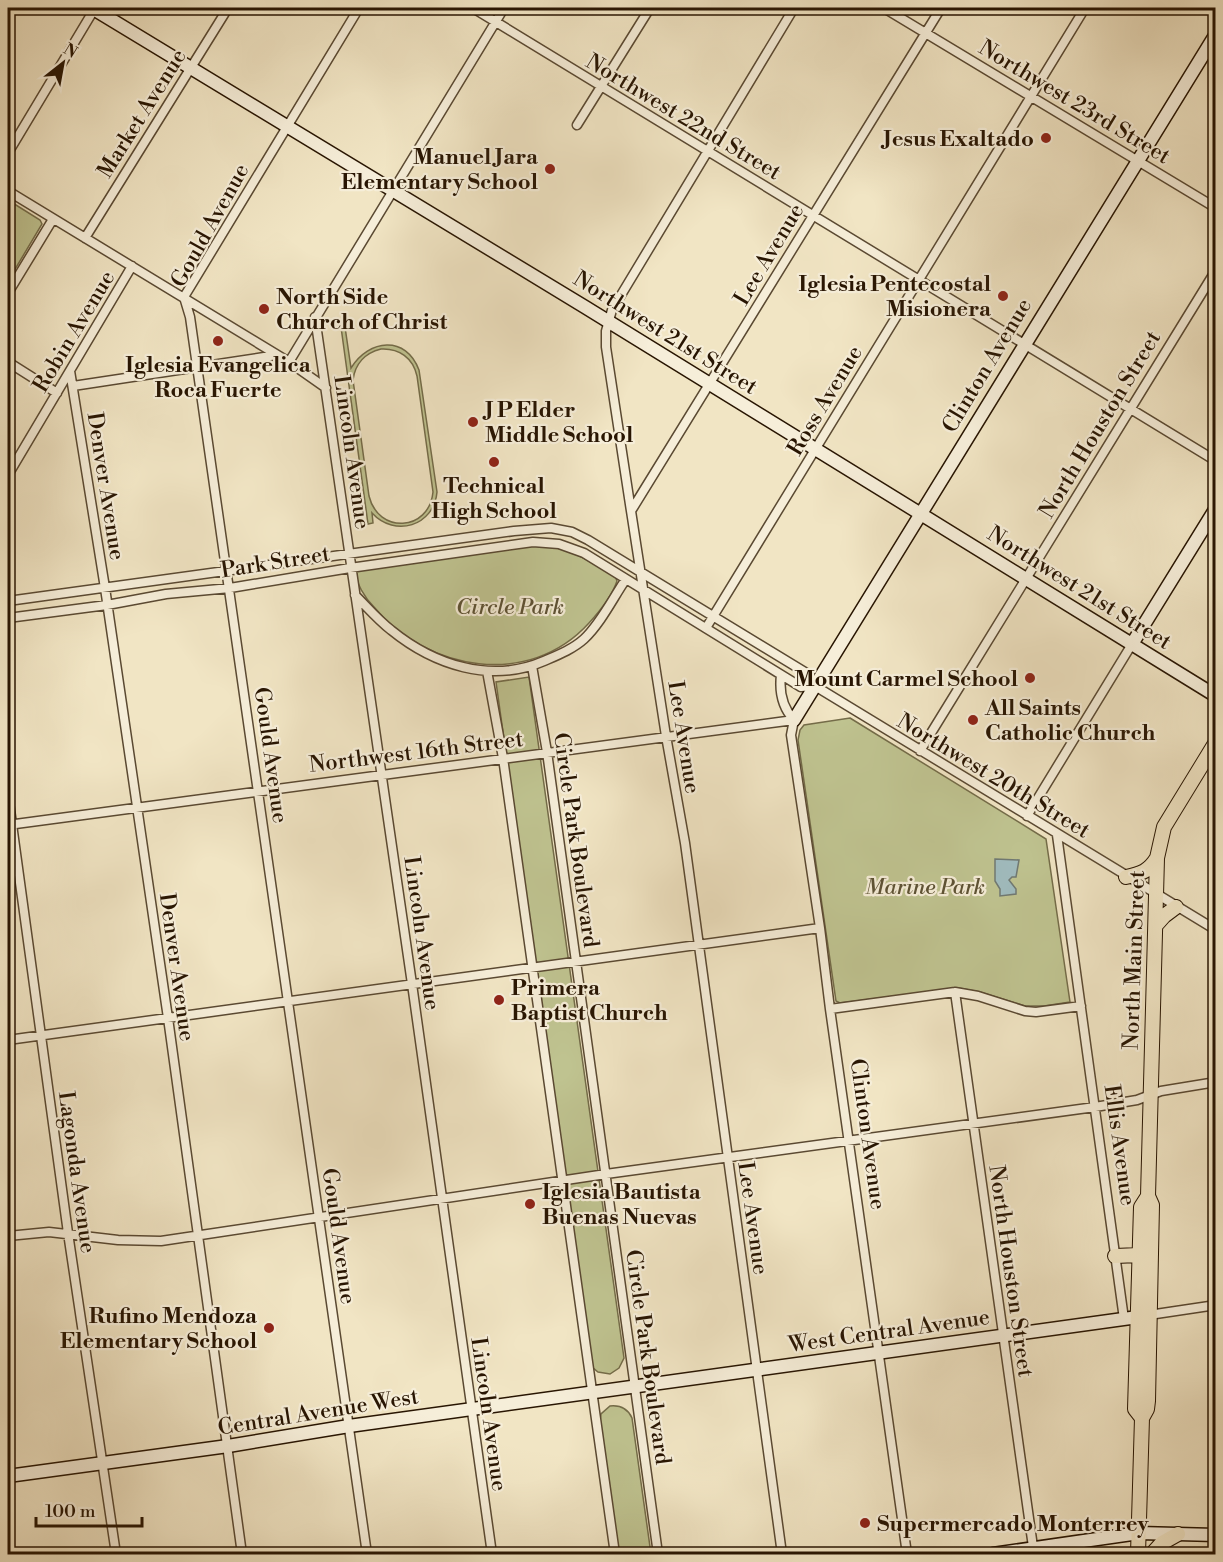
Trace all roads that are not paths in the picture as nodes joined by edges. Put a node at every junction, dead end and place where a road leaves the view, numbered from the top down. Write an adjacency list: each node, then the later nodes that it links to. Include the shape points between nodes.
1 (94, 8): 14 (street, Northwest 21st Street); 20 (street)
2 (228, 8): 14 (street, Market Avenue)
3 (359, 8): 18 (street, Gould Avenue)
4 (473, 8): 11 (street, Northwest 22nd Street)
5 (504, 8): 11 (street)
6 (650, 8): 15 (street)
7 (794, 8): 19 (street)
8 (884, 8): 12 (street, Northwest 23rd Street)
9 (941, 8): 12 (street, Lee Avenue)
10 (1085, 8): 16 (street, Ross Avenue)
11 (496, 21): 15 (street, Northwest 22nd Street); 22 (street)
12 (925, 32): 16 (street, Northwest 23rd Street); 25 (street, Lee Avenue)
13 (1215, 34): 21 (street, Clinton Avenue)
14 (191, 68): 18 (street, Northwest 21st Street); 27 (street, Market Avenue)
15 (601, 86): 17 (street); 19 (street, Northwest 22nd Street)
16 (1031, 96): 21 (street, Northwest 23rd Street); 30 (street, Ross Avenue)
17 (577, 125)
18 (287, 126): 22 (street, Northwest 21st Street); 32 (street, Gould Avenue)
19 (708, 152): 25 (street, Northwest 22nd Street); 34 (street)
20 (8, 153)
21 (1138, 160): 24 (street, Northwest 23rd Street); 35 (street, Clinton Avenue)
22 (392, 190): 33 (street); 34 (street, Northwest 21st Street)
23 (8, 191): 26 (street)
24 (1215, 208)
25 (813, 216): 30 (street, Northwest 22nd Street); 41 (street, Lee Avenue)
26 (53, 219): 27 (street); 31 (street)
27 (85, 238): 28 (street)
28 (132, 266): 32 (street); 40 (street, Robin Avenue)
29 (1215, 270): 45 (street, North Houston Street)
30 (918, 280): 35 (street, Northwest 22nd Street); 46 (street, Ross Avenue)
31 (8, 293)
32 (184, 297): 36 (street); 39 (street, Gould Avenue)
33 (315, 317): 38 (street); 43 (street, Lincoln Avenue)
34 (608, 321): 41 (street, Northwest 21st Street); 50 (street, via 606,347)
35 (1023, 344): 45 (street, Northwest 22nd Street); 51 (street, Clinton Avenue)
36 (277, 355): 38 (street); 39 (street)
37 (8, 362): 44 (street)
38 (289, 362): 43 (street)
39 (198, 366): 42 (street); 54 (street, Gould Avenue)
40 (70, 370): 42 (street, Denver Avenue); 44 (street, Robin Avenue)
41 (709, 384): 46 (street, Northwest 21st Street); 50 (street, Lee Avenue)
42 (73, 386): 58 (street, Denver Avenue)
43 (326, 388): 52 (street, Lincoln Avenue)
44 (57, 393): 48 (street, Robin Avenue)
45 (1129, 409): 47 (street, Northwest 22nd Street); 56 (street, North Houston Street)
46 (815, 449): 51 (street, Northwest 21st Street); 64 (street, Ross Avenue)
47 (1215, 461)
48 (8, 475)
49 (1215, 507): 67 (street)
50 (631, 511): 55 (street, Lee Avenue)
51 (921, 513): 56 (street, Northwest 21st Street); 71 (street, Clinton Avenue)
52 (348, 554): 53 (street, Lincoln Avenue); 54 (street, Park Street); 55 (street, Park Street, via 551,528 572,532)
53 (350, 568): 57 (street, Park Street, via 547,542 584,553); 59 (street, Park Street); 61 (street, Lincoln Avenue)
54 (228, 571): 58 (street, Park Street); 59 (street, Gould Avenue)
55 (639, 571): 60 (street, Lee Avenue); 64 (street, Northwest 20th Street)
56 (1026, 578): 67 (street, Northwest 21st Street); 76 (street, North Houston Street)
57 (626, 579): 60 (street, Park Street); 68 (street, via 582,641)
58 (105, 588): 62 (street, Park Street); 63 (street, Denver Avenue)
59 (230, 588): 63 (street, Park Street); 80 (street, Gould Avenue)
60 (644, 591): 66 (street, Northwest 20th Street); 74 (street, Lee Avenue)
61 (355, 595): 69 (street, via 385,625 414,646 459,666); 79 (street, Lincoln Avenue)
62 (8, 601)
63 (107, 604): 65 (street, Park Street); 82 (street, Denver Avenue)
64 (713, 616): 66 (street, Ross Avenue); 71 (street, Northwest 20th Street, via 808,674)
65 (8, 618)
66 (706, 628): 70 (street, Northwest 20th Street)
67 (1132, 644): 72 (street, Northwest 21st Street); 83 (street)
68 (532, 666): 69 (street); 77 (street, Circle Park Boulevard)
69 (487, 671): 78 (street)
70 (781, 675): 71 (street, Northwest 20th Street, via 801,687); 73 (street, Clinton Avenue, via 783,707)
71 (815, 686): 73 (street, Clinton Avenue); 76 (street, Northwest 20th Street)
72 (1215, 696)
73 (794, 720): 74 (street, Northwest 16th Street); 91 (street, Clinton Avenue, via 791,735)
74 (666, 736): 77 (street, Northwest 16th Street); 93 (street, Lee Avenue)
75 (1215, 742): 86 (main road, North Main Street, via 1164,827)
76 (920, 751): 83 (street, Northwest 20th Street)
77 (547, 752): 78 (street, Northwest 16th Street); 94 (street, Circle Park Boulevard)
78 (503, 758): 79 (street, Northwest 16th Street); 95 (street)
79 (380, 774): 80 (street, Northwest 16th Street); 96 (street, Lincoln Avenue)
80 (259, 790): 82 (street, Northwest 16th Street); 98 (street, Gould Avenue)
81 (8, 795): 84 (street, Lagonda Avenue)
82 (136, 808): 84 (street, Northwest 16th Street); 101 (street, Denver Avenue)
83 (1027, 816): 85 (street, Northwest 20th Street)
84 (10, 825): 102 (street, Lagonda Avenue)
85 (1057, 835): 87 (street, Northwest 20th Street); 99 (street, Ellis Avenue)
86 (1157, 858): 87 (main road, via 1151,868); 88 (main road, North Main Street)
87 (1126, 877): 88 (street, Northwest 20th Street)
88 (1155, 894): 89 (street, Northwest 20th Street); 90 (main road, North Main Street)
89 (1176, 907): 90 (main road); 92 (street, Northwest 20th Street)
90 (1156, 925): 105 (main road, North Main Street)
91 (820, 928): 93 (street); 100 (street, Clinton Avenue)
92 (1215, 930)
93 (698, 945): 94 (street); 109 (street, Lee Avenue)
94 (576, 962): 95 (street); 110 (street, Circle Park Boulevard)
95 (531, 968): 96 (street); 111 (street)
96 (412, 984): 98 (street); 113 (street, Lincoln Avenue)
97 (955, 992): 99 (street, via 1025,1011); 100 (street); 107 (street, North Houston Street)
98 (289, 1001): 101 (street); 114 (street, Gould Avenue)
99 (1081, 1006): 106 (street, Ellis Avenue)
100 (830, 1009): 108 (street, Clinton Avenue)
101 (168, 1018): 102 (street); 116 (street, Denver Avenue)
102 (42, 1035): 103 (street); 115 (street, Lagonda Avenue)
103 (8, 1040)
104 (1215, 1082): 105 (street)
105 (1150, 1095): 106 (street); 112 (main road, North Main Street)
106 (1095, 1107): 107 (street); 118 (street, Ellis Avenue)
107 (973, 1124): 108 (street); 122 (street, North Houston Street)
108 (850, 1141): 109 (street); 123 (street, Clinton Avenue)
109 (727, 1158): 110 (street); 124 (street, Lee Avenue)
110 (606, 1174): 111 (street); 125 (street, Circle Park Boulevard)
111 (562, 1181): 113 (street); 126 (street)
112 (1148, 1196): 119 (main road, North Main Street, via 1141,1207); 121 (main road, North Main Street, via 1152,1205)
113 (442, 1198): 114 (street); 127 (street, Lincoln Avenue)
114 (319, 1217): 116 (street); 128 (street, Gould Avenue)
115 (68, 1233): 116 (street, via 124,1240); 117 (street); 130 (street, Lagonda Avenue)
116 (197, 1235): 129 (street, Denver Avenue)
117 (8, 1236)
118 (1115, 1256): 119 (main road); 121 (street, Ellis Avenue)
119 (1139, 1256): 121 (main road, North Main Street)
120 (1215, 1305): 121 (street)
121 (1137, 1317): 122 (street, West Central Avenue); 132 (main road, North Main Street, via 1148,1401 1142,1418)
122 (1003, 1336): 123 (street, West Central Avenue); 135 (street, North Houston Street)
123 (879, 1353): 124 (street, West Central Avenue); 143 (street, Clinton Avenue)
124 (758, 1370): 125 (street, West Central Avenue); 142 (street, Lee Avenue)
125 (635, 1387): 126 (street, Central Avenue West); 141 (street, Circle Park Boulevard)
126 (592, 1393): 127 (street, Central Avenue West); 140 (street)
127 (472, 1409): 128 (street, Central Avenue West); 139 (street, Lincoln Avenue)
128 (349, 1426): 129 (street, Central Avenue West); 138 (street, Gould Avenue)
129 (228, 1446): 130 (street, Central Avenue West); 137 (street, Denver Avenue)
130 (102, 1463): 131 (street, Central Avenue West); 136 (street, Lagonda Avenue)
131 (8, 1476)
132 (1139, 1533): 133 (street); 135 (street); 145 (main road, North Main Street)
133 (1178, 1534): 134 (street); 146 (main road)
134 (1215, 1534)
135 (1034, 1552): 144 (street)
136 (116, 1554)
137 (242, 1554)
138 (367, 1554)
139 (492, 1554)
140 (615, 1554)
141 (658, 1554)
142 (783, 1554)
143 (908, 1554)
144 (993, 1554)
145 (1138, 1554)
146 (1152, 1554)

